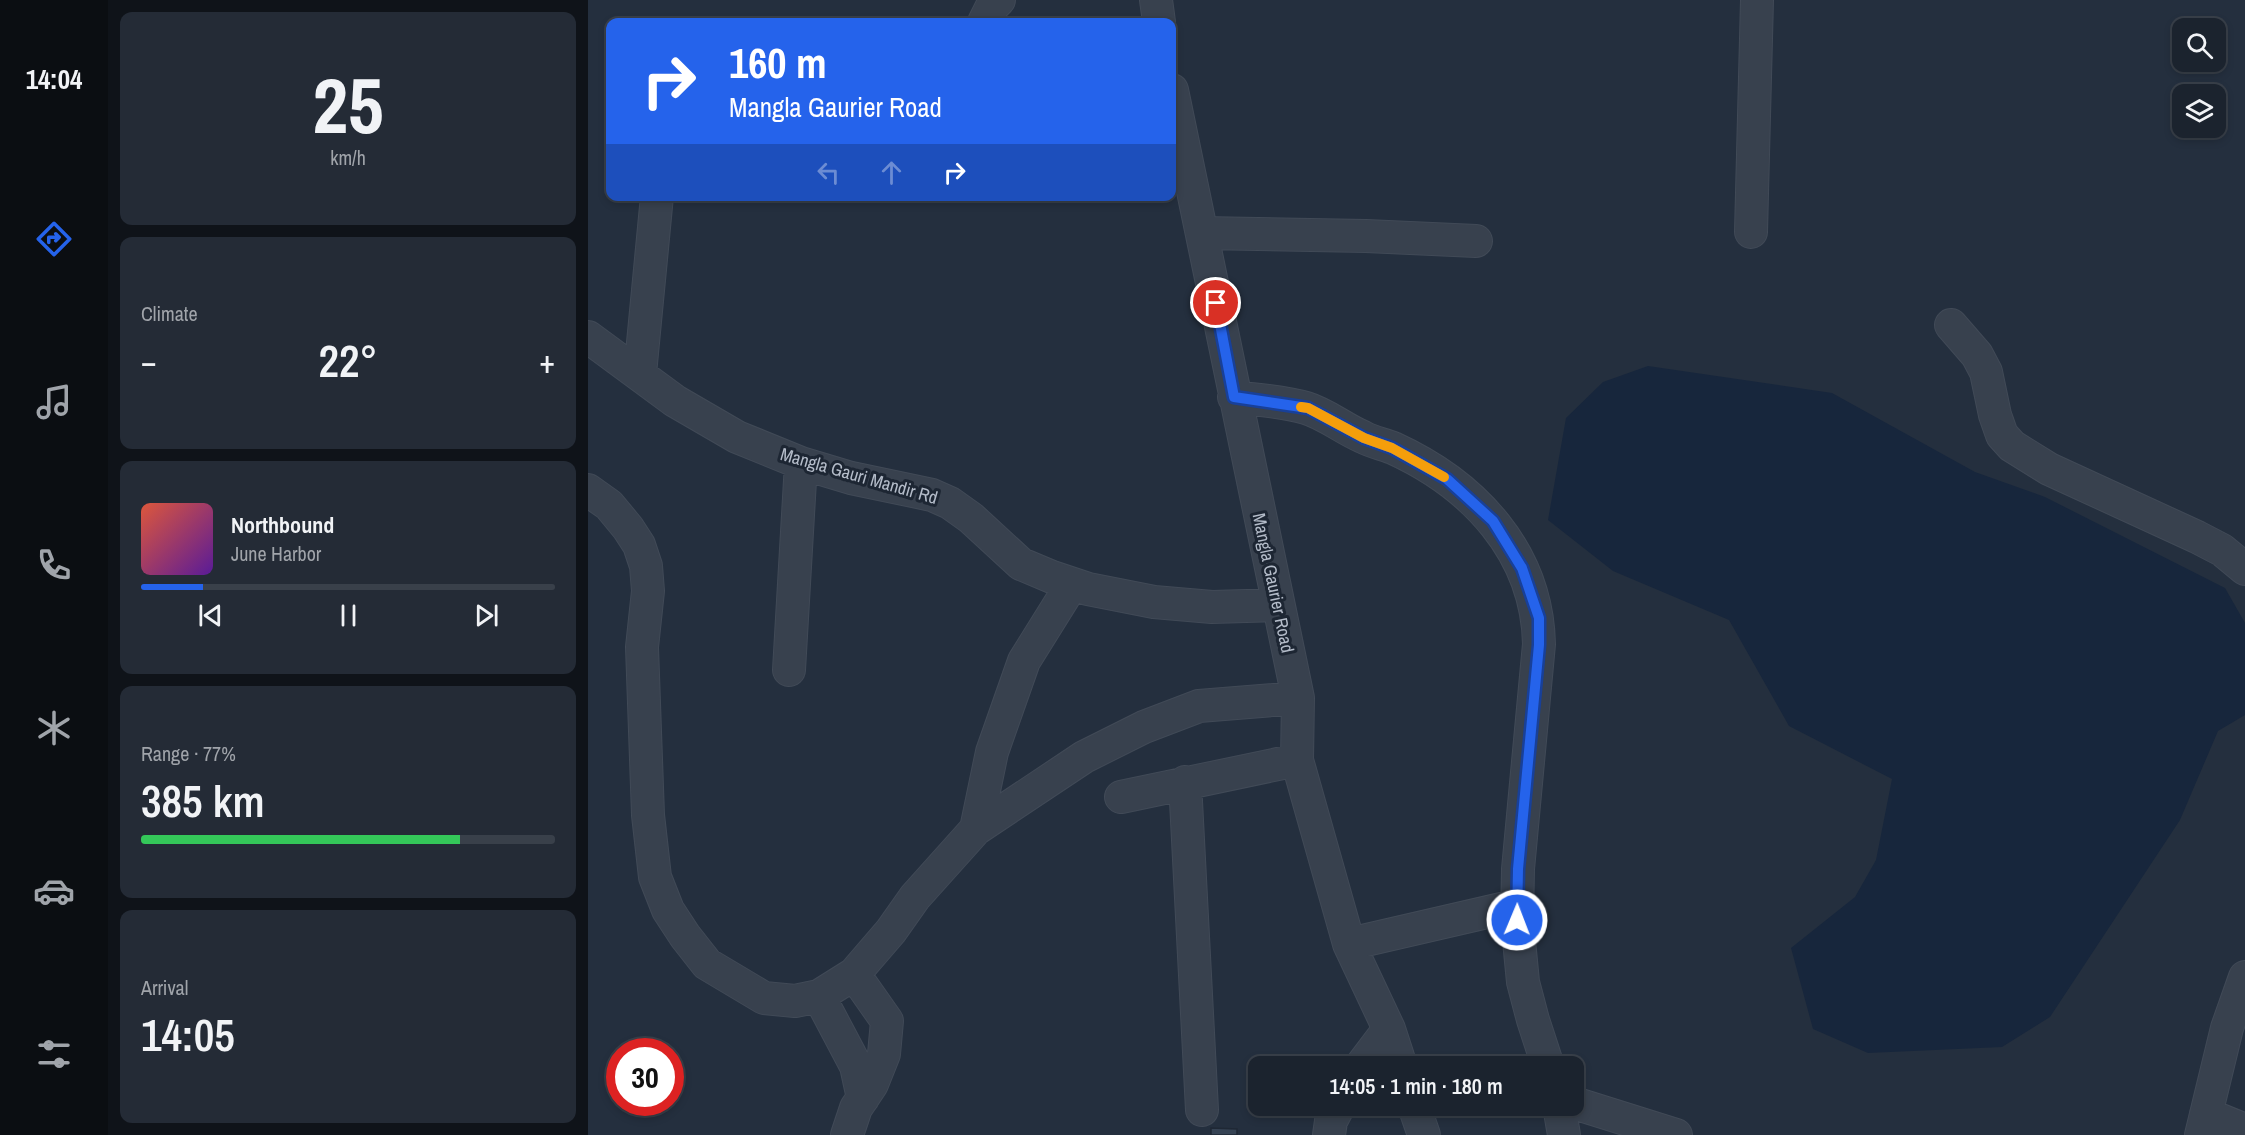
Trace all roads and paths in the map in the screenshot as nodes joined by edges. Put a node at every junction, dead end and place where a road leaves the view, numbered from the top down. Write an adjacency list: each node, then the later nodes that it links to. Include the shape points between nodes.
1 (999, 0): 4 (street)
2 (1156, 0): 5 (street)
3 (1757, 0): 9 (street)
4 (986, 18)
5 (1158, 18)
6 (1176, 129): 7 (street, Mangla Gaurier Road)
7 (1181, 177): 10 (street, Mangla Gaurier Road)
8 (657, 201): 14 (street)
9 (1750, 232)
10 (1202, 233): 11 (street); 15 (street, Mangla Gaurier Road)
11 (1476, 241)
12 (1951, 325): 18 (street, via 1986,372 2002,435 2012,446 2049,469 2222,550)
13 (588, 337): 14 (street, Mangla Gauri Mandir Rd)
14 (640, 374): 16 (street, Mangla Gauri Mandir Rd, via 705,420)
15 (1234, 397): 20 (street, Mangla Gaurier Road); 27 (street, via 1308,408 1447,479 1493,521 1522,568 1539,618 1539,645)
16 (801, 463): 19 (street, Mangla Gauri Mandir Rd, via 932,495 950,503 1021,564); 21 (street)
17 (588, 490): 31 (street, via 609,505 628,528 639,544 646,566 648,591 642,647 648,816 655,877 668,910 707,964 743,987 764,998 795,1001)
18 (2245, 569)
19 (1072, 584): 20 (street, Mangla Gauri Mandir Rd, via 1122,597 1185,606); 26 (street, via 1024,661 992,752)
20 (1278, 605): 22 (street, Mangla Gaurier Road)
21 (789, 670)
22 (1298, 698): 23 (street, Mangla Gaurier Road); 26 (street, via 1199,706 1144,727 1084,757)
23 (1297, 760): 24 (street); 28 (street, Mangla Gaurier Road)
24 (1185, 782): 25 (street); 38 (street)
25 (1121, 797)
26 (976, 830): 29 (street, via 915,897)
27 (1518, 905): 28 (street); 35 (street, via 1523,982)
28 (1349, 944): 32 (street, Mangla Gaurier Road)
29 (854, 974): 31 (street); 36 (street, via 887,1021 884,1054)
30 (2245, 977): 42 (street, via 2227,1028)
31 (819, 996): 36 (street, via 856,1066)
32 (1389, 1029): 33 (street); 34 (street, Mangla Gaurier Road)
33 (1369, 1056)
34 (1398, 1056)
35 (1545, 1056)
36 (863, 1098): 44 (street)
37 (1584, 1106): 48 (street)
38 (1202, 1110)
39 (1334, 1116): 45 (street)
40 (1417, 1116): 46 (street)
41 (1561, 1116): 47 (street)
42 (2203, 1125): 43 (street)
43 (2245, 1130)
44 (847, 1135)
45 (1329, 1135)
46 (1424, 1135)
47 (1564, 1135)
48 (1676, 1135)

